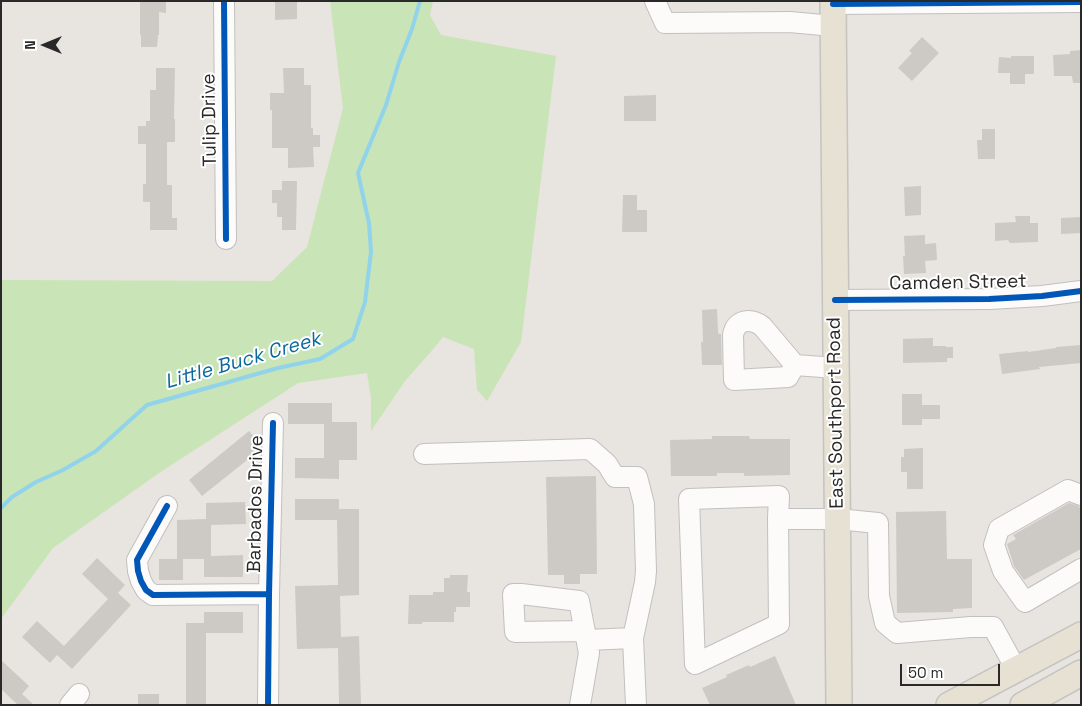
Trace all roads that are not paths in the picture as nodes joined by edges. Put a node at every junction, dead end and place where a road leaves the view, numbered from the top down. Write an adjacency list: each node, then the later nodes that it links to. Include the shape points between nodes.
1 (224, 1): 5 (street, Tulip Drive)
2 (655, 1): 4 (street, via 665,23 790,22)
3 (1081, 2): 4 (street)
4 (833, 10): 7 (main road, East Southport Road)
5 (226, 239)
6 (1081, 291): 7 (street, Camden Street, via 989,299)
7 (835, 300): 9 (main road, East Southport Road)
8 (795, 366): 9 (street)
9 (836, 368): 14 (main road, East Southport Road)
10 (273, 423): 17 (street, Barbados Drive)
11 (424, 454): 20 (street, via 590,449 615,476 637,476 644,504 646,571)
12 (1081, 495): 16 (street, via 1068,490 1016,519 999,529 994,545 1003,571 1024,602)
13 (167, 506): 17 (street, via 137,560 146,590 153,595)
14 (837, 519): 15 (street); 21 (street, via 878,523 879,596 885,623 897,633 993,627); 26 (main road, East Southport Road)
15 (778, 520): 15 (street, via 779,496 689,499 695,664 779,624)
16 (1081, 569)
17 (269, 594): 23 (street, Barbados Drive)
18 (1081, 635): 21 (main road)
19 (586, 636): 19 (street, via 580,601 513,594 515,632); 20 (street); 24 (street, via 589,653)
20 (633, 638): 25 (street)
21 (1016, 669): 27 (main road)
22 (1081, 673): 28 (main road)
23 (268, 705)
24 (580, 705)
25 (636, 705)
26 (839, 705)
27 (949, 705)
28 (1023, 705)

